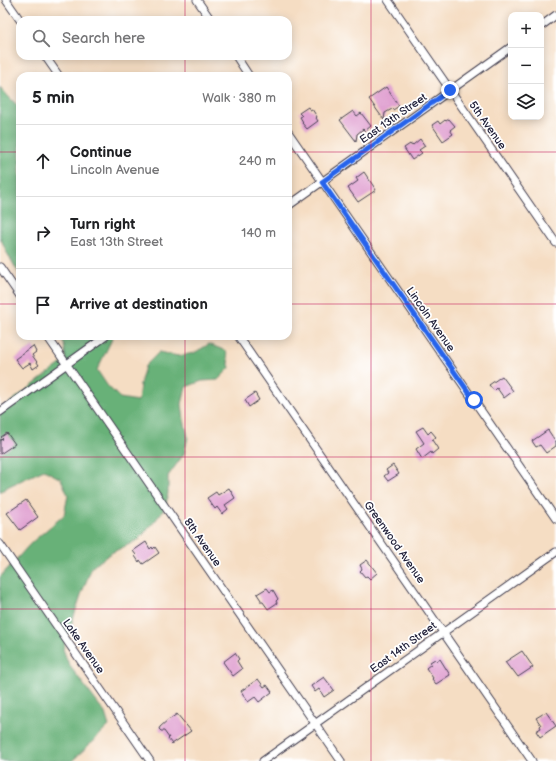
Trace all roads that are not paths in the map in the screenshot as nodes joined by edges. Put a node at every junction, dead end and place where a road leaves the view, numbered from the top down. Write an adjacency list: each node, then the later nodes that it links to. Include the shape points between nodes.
1 (6, 0): 5 (street)
2 (197, 0): 6 (street)
3 (388, 0): 13 (street, 5th Avenue)
4 (556, 15): 7 (street)
5 (17, 16)
6 (208, 16)
7 (544, 24)
8 (510, 48): 13 (street, East 13th Street)
9 (48, 60): 11 (street)
10 (239, 60): 12 (street)
11 (56, 72)
12 (247, 72)
13 (450, 90): 15 (street, East 13th Street); 17 (street, 5th Avenue)
14 (292, 138): 15 (street, Lincoln Avenue)
15 (322, 182): 16 (street, East 13th Street); 25 (street, Lincoln Avenue)
16 (292, 203)
17 (556, 243)
18 (0, 267): 19 (street)
19 (16, 290)
20 (50, 340): 23 (street, 8th Avenue)
21 (100, 340): 23 (street)
22 (241, 340): 28 (street, Greenwood Avenue)
23 (67, 364): 24 (street); 29 (street, 8th Avenue)
24 (0, 412)
25 (556, 519)
26 (0, 544): 30 (street, Lake Avenue)
27 (556, 552): 28 (street, East 14th Street)
28 (443, 632): 29 (street, East 14th Street); 33 (street, Greenwood Avenue)
29 (315, 724): 31 (street, East 14th Street); 32 (street, 8th Avenue)
30 (150, 761)
31 (263, 761)
32 (341, 761)
33 (532, 761)

